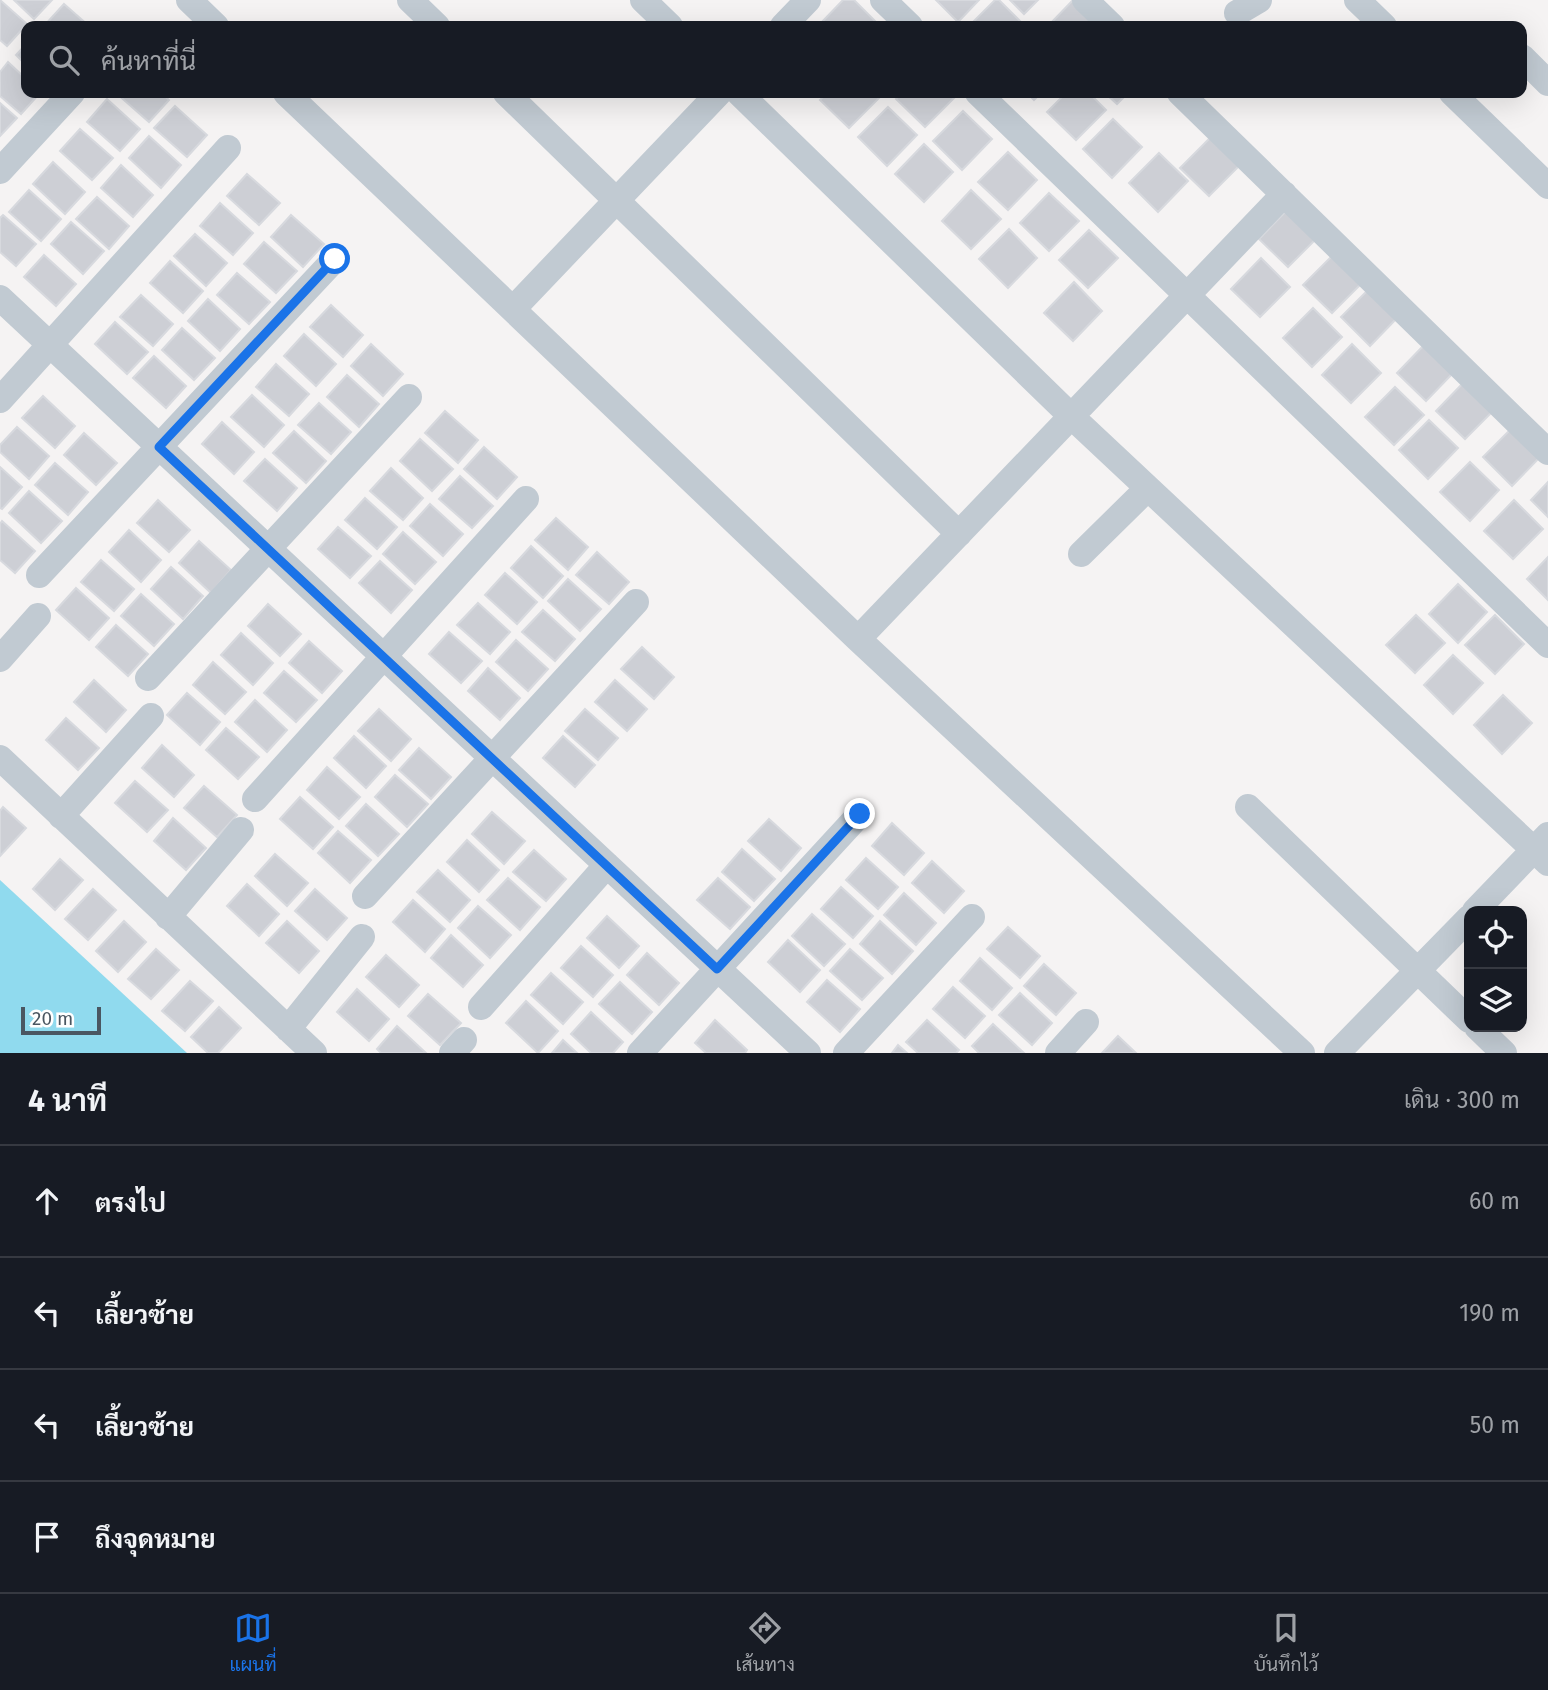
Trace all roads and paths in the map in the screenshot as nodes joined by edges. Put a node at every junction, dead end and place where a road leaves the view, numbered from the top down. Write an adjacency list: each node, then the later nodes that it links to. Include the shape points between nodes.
1 (189, 0): 8 (street)
2 (410, 0): 9 (street)
3 (643, 0): 10 (street)
4 (808, 0): 11 (street)
5 (883, 0): 12 (street)
6 (1085, 0): 13 (street)
7 (1357, 0): 14 (street)
8 (211, 21)
9 (432, 21)
10 (665, 21)
11 (788, 21)
12 (905, 21)
13 (1107, 21)
14 (1379, 21)
15 (1527, 62): 16 (street)
16 (1548, 83)
17 (67, 98): 26 (street)
18 (291, 98): 33 (street)
19 (511, 98): 29 (street)
20 (714, 98): 29 (street)
21 (744, 98): 37 (street)
22 (983, 98): 31 (street)
23 (1185, 98): 28 (street)
24 (1457, 98): 27 (street)
25 (228, 148): 34 (street)
26 (0, 171)
27 (1548, 186)
28 (1284, 194): 31 (street); 39 (street)
29 (617, 201): 33 (street); 42 (street)
30 (335, 259): 38 (street)
31 (1187, 295): 37 (street); 49 (street)
32 (0, 298): 34 (street)
33 (513, 309): 48 (street)
34 (50, 345): 36 (street); 38 (street)
35 (409, 397): 43 (street)
36 (0, 400)
37 (1071, 416): 40 (street); 42 (street)
38 (159, 447): 43 (street); 45 (street)
39 (1548, 452)
40 (1148, 488): 44 (street); 61 (street)
41 (526, 499): 50 (street)
42 (959, 534): 48 (street)
43 (268, 549): 50 (street); 52 (street)
44 (1081, 554)
45 (39, 575)
46 (636, 602): 55 (street)
47 (38, 616): 51 (street)
48 (858, 639): 81 (street)
49 (1548, 645)
50 (382, 656): 55 (street); 56 (street)
51 (0, 659)
52 (148, 678)
53 (150, 716): 59 (street)
54 (0, 758): 59 (street)
55 (492, 758): 62 (street); 63 (street)
56 (255, 799)
57 (1248, 807): 70 (street)
58 (860, 814): 69 (street)
59 (61, 816): 65 (street)
60 (241, 830): 65 (street)
61 (1543, 849): 64 (street)
62 (607, 865): 69 (street); 71 (street)
63 (365, 896)
64 (1480, 906)
65 (169, 917): 74 (street)
66 (972, 917): 79 (street)
67 (1464, 923): 70 (street)
68 (362, 937): 74 (street)
69 (717, 969): 77 (street); 78 (street)
70 (1419, 971): 72 (street); 82 (street)
71 (481, 1007)
72 (1464, 1015)
73 (1086, 1022): 80 (street)
74 (288, 1028): 76 (street)
75 (1482, 1032): 83 (street)
76 (314, 1053)
77 (640, 1053)
78 (808, 1053)
79 (846, 1053)
80 (1058, 1053)
81 (1302, 1053)
82 (1337, 1053)
83 (1504, 1053)

